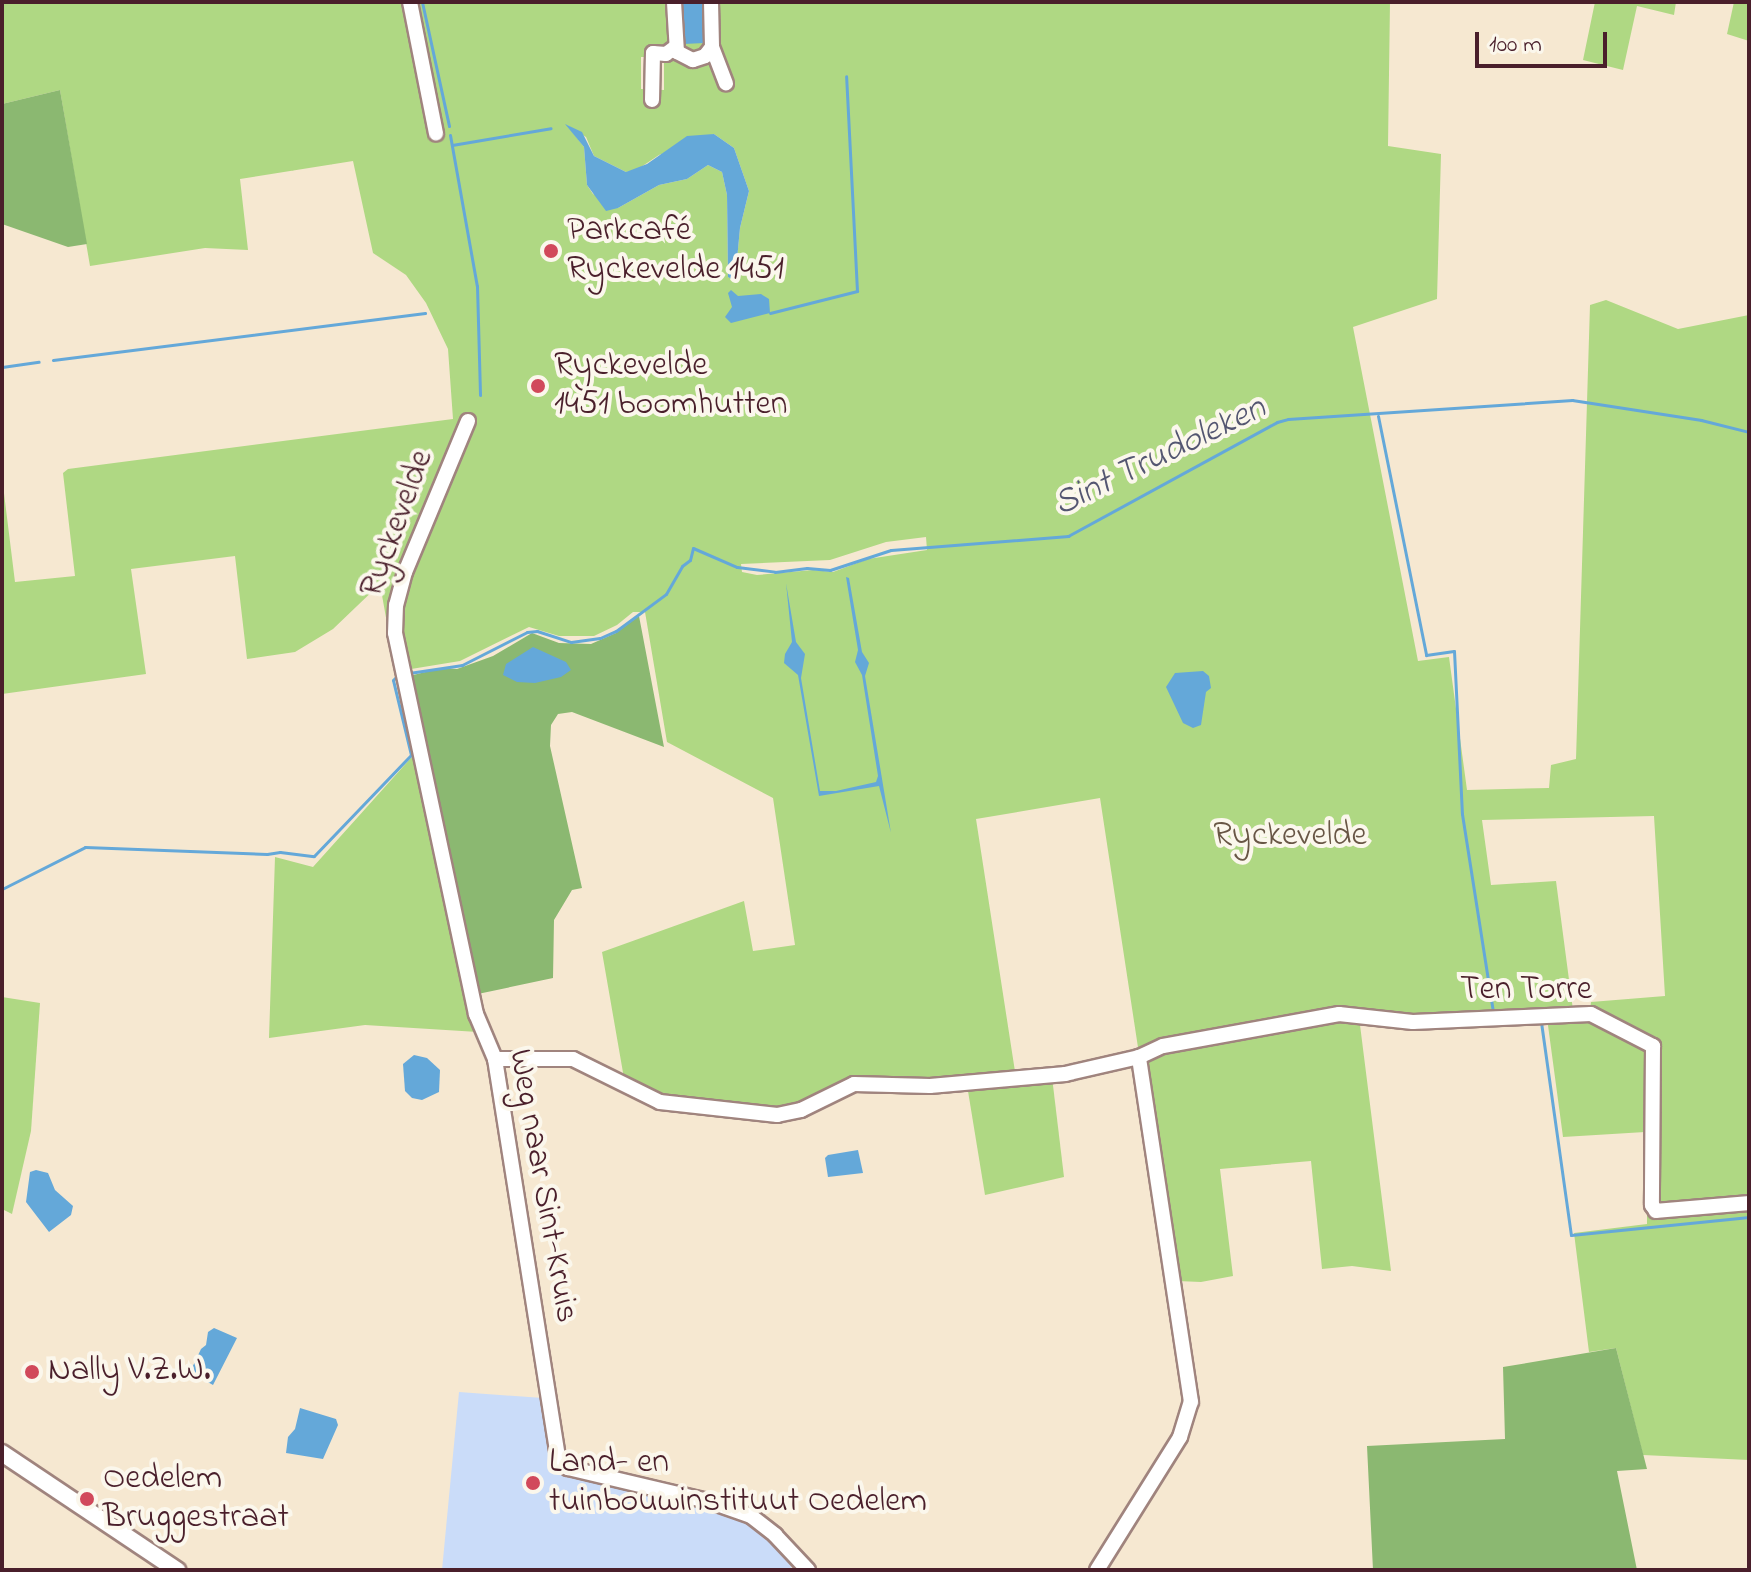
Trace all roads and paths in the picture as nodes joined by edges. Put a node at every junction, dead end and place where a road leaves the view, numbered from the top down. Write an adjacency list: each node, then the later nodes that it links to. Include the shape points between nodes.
1 (410, 2): 8 (street)
2 (674, 2): 5 (street)
3 (711, 2): 4 (street)
4 (712, 47): 5 (street, via 693,60); 6 (street)
5 (674, 48): 7 (street, via 653,53)
6 (726, 83)
7 (652, 100)
8 (436, 133)
9 (468, 421): 10 (street, Ryckevelde, via 405,572 395,613)
10 (398, 650): 12 (street, Weg naar Sint-Kruis, via 476,1014)
11 (1139, 1057): 12 (street, Ten Torre, via 1021,1079 930,1086 854,1084 801,1110 763,1115 647,1098 573,1059); 13 (street, Ten Torre, via 1163,1046 1339,1014 1413,1022 1591,1014 1653,1046 1656,1211); 17 (street, via 1191,1402 1180,1437)
12 (495, 1059): 15 (street, Weg naar Sint-Kruis, via 561,1464 751,1516)
13 (1749, 1203)
14 (2, 1453): 16 (main road)
15 (802, 1568)
16 (177, 1570)
17 (1097, 1570)

